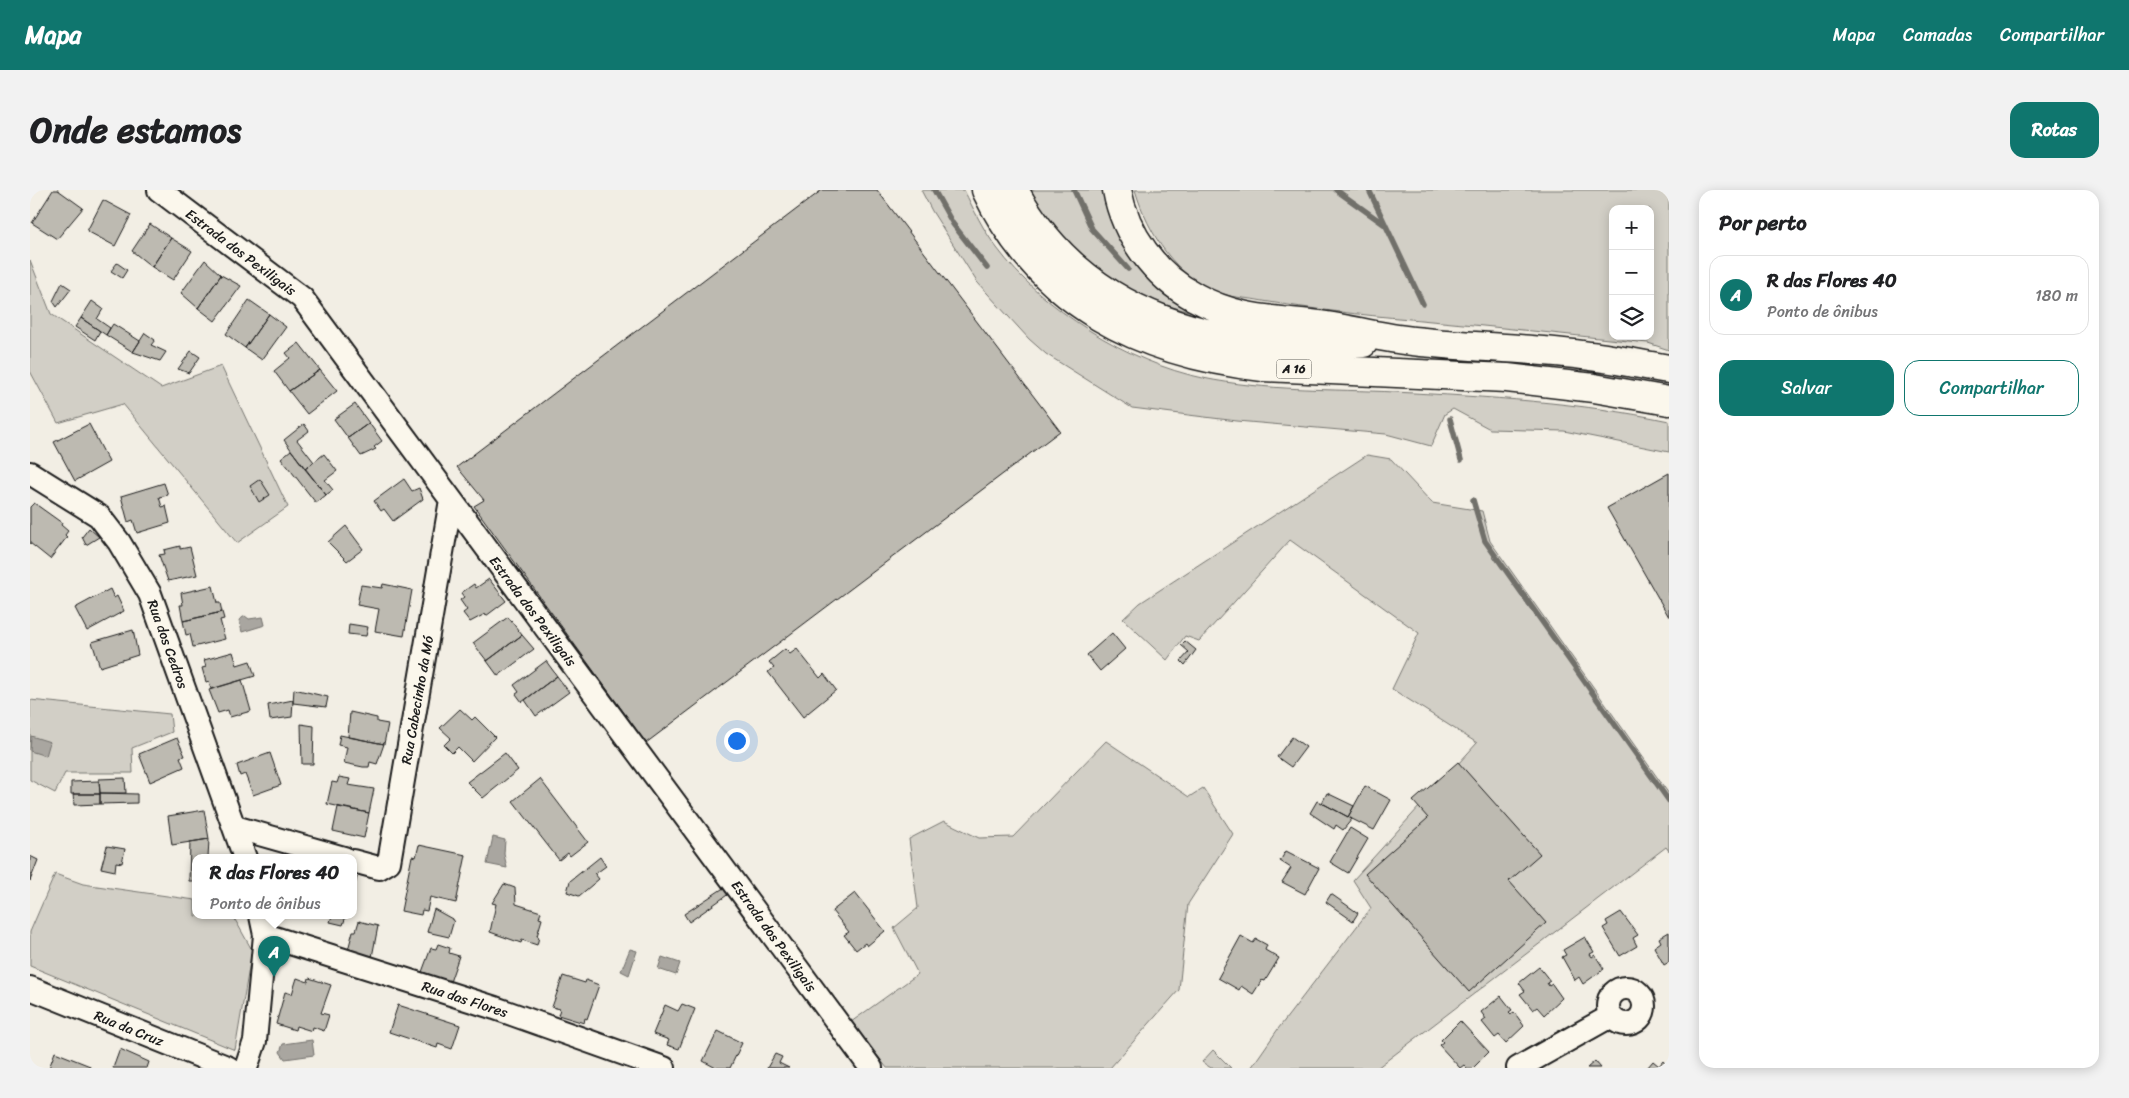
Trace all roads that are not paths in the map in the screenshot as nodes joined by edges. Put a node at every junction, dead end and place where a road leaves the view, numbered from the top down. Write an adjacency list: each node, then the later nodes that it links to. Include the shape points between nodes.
1 (159, 190): 9 (street, Estrada dos Pexiligais, via 302,298)
2 (986, 190): 7 (highway, A 16, via 1002,221 1046,275 1077,302 1110,324 1163,346 1223,362 1263,367 1508,378)
3 (1014, 190): 5 (highway, A 16, via 1041,234 1068,262 1094,284 1165,322 1239,340 1281,344 1322,346)
4 (1117, 190): 5 (highway, A 16, via 1125,218 1142,249 1166,276 1194,297 1228,312 1256,319 1326,326)
5 (1405, 340): 6 (highway, A 16, via 1590,356)
6 (1669, 369)
7 (1669, 401)
8 (30, 473): 10 (street, Rua dos Cedros, via 99,516 119,542 150,594)
9 (451, 500): 13 (street, Rua Cabecinho da Mó, via 389,862 379,868); 20 (street, Estrada dos Pexiligais)
10 (235, 827): 11 (street, Rua dos Cedros); 12 (street)
11 (244, 854)
12 (330, 854)
13 (357, 862)
14 (263, 926): 18 (street, via 255,1041); 19 (street, Rua das Flores)
15 (30, 988): 17 (street, Rua da Cruz)
16 (1610, 1016): 21 (street)
17 (228, 1068)
18 (246, 1068)
19 (664, 1068)
20 (871, 1068)
21 (1518, 1068)

